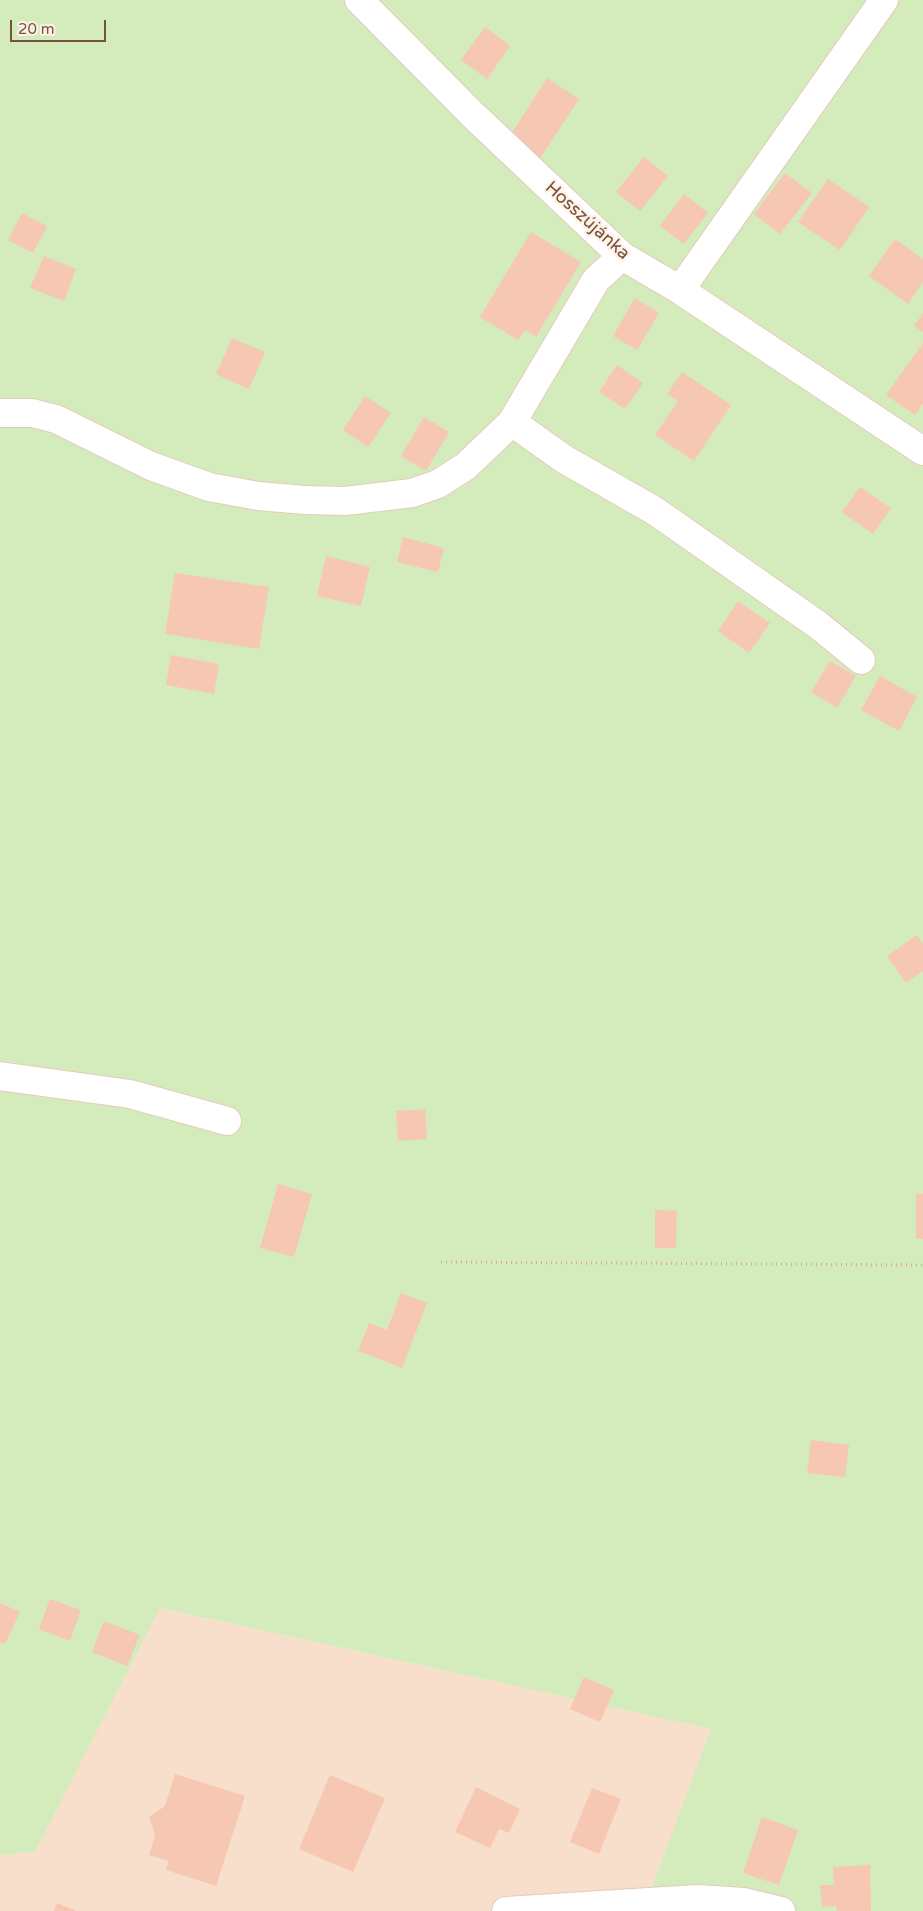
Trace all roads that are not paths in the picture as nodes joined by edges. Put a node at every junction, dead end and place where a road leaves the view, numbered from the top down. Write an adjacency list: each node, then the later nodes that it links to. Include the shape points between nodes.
1 (359, 0): 3 (street, Hosszújánka, via 472,114)
2 (884, 0): 4 (street)
3 (622, 256): 4 (street, Hosszújánka); 6 (street, via 596,280)
4 (680, 290): 7 (street, Hosszújánka)
5 (0, 413): 6 (street, via 32,413 56,419 152,466 209,487 258,496 337,501 384,498 438,484 466,466)
6 (512, 422): 8 (street, via 564,459 654,511 818,625)
7 (923, 451)
8 (862, 660)
9 (0, 1076): 10 (street, via 130,1094)
10 (227, 1120)
11 (506, 1911): 12 (street, via 696,1899 744,1902)
12 (781, 1911)

